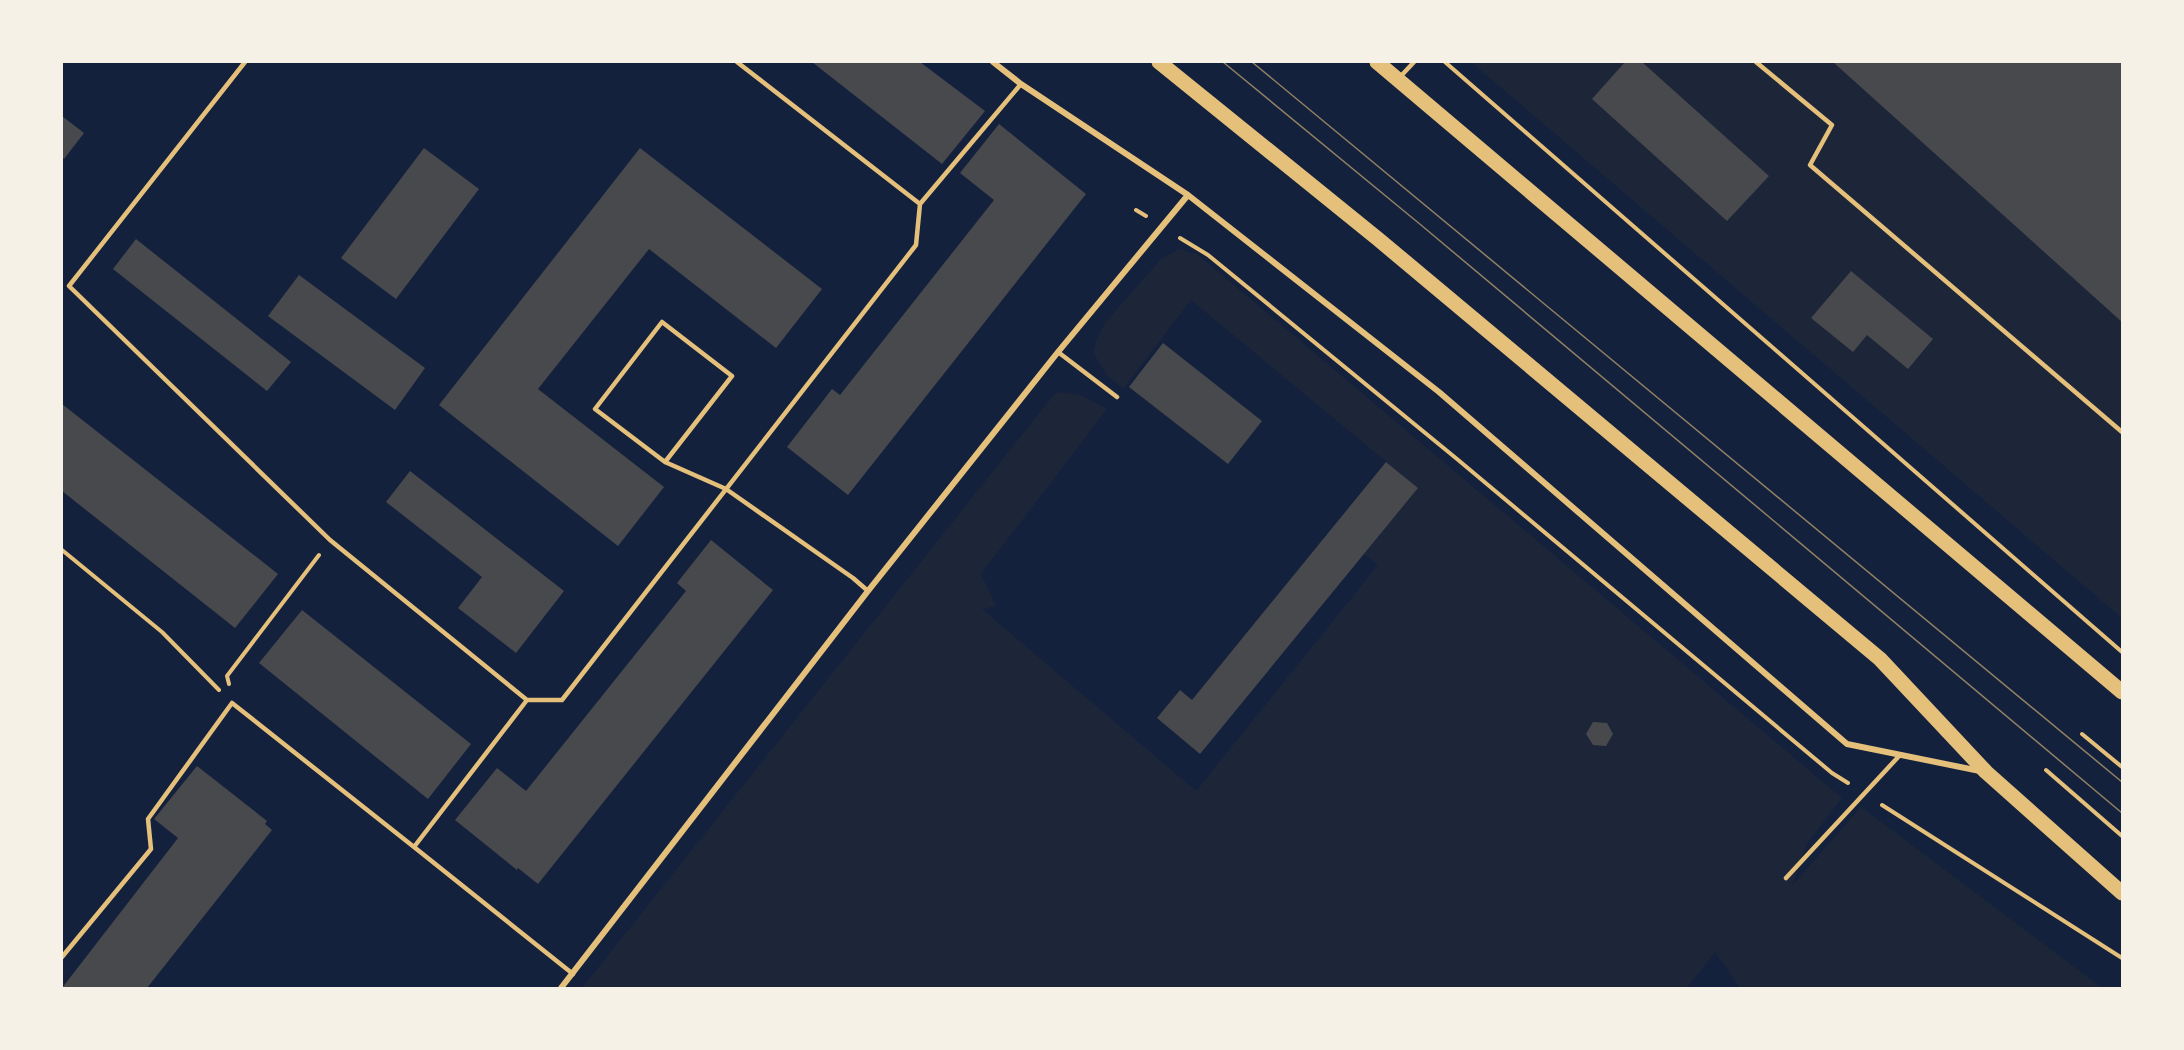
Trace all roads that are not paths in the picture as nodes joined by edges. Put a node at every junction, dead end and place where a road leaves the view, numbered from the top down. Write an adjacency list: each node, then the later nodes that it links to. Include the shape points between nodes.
1 (245, 62): 19 (lane, via 69,286 330,540)
2 (737, 62): 11 (lane)
3 (993, 62): 9 (street)
4 (1159, 62): 21 (main road, via 1378,239 1880,659)
5 (1377, 62): 8 (main road)
6 (1414, 62): 8 (lane)
7 (1756, 62): 14 (lane, via 1832,125 1810,165)
8 (1399, 79): 18 (main road)
9 (1021, 84): 10 (street); 11 (lane)
10 (1188, 195): 12 (street); 20 (street, via 1439,393 1847,744)
11 (920, 204): 16 (lane, via 916,244)
12 (1058, 352): 13 (lane); 17 (street)
13 (1117, 397)
14 (2122, 432)
15 (665, 462): 15 (lane, via 595,409 662,322 732,376); 16 (lane)
16 (726, 489): 17 (lane); 19 (lane, via 562,700)
17 (868, 591): 26 (street)
18 (2122, 692)
19 (527, 700): 22 (lane)
20 (1900, 755): 21 (street); 23 (lane)
21 (1986, 772): 24 (main road)
22 (414, 847): 25 (lane, via 232,703 148,819 151,849); 26 (lane)
23 (1786, 878)
24 (2122, 893)
25 (62, 957)
26 (573, 974): 27 (street)
27 (561, 988)

